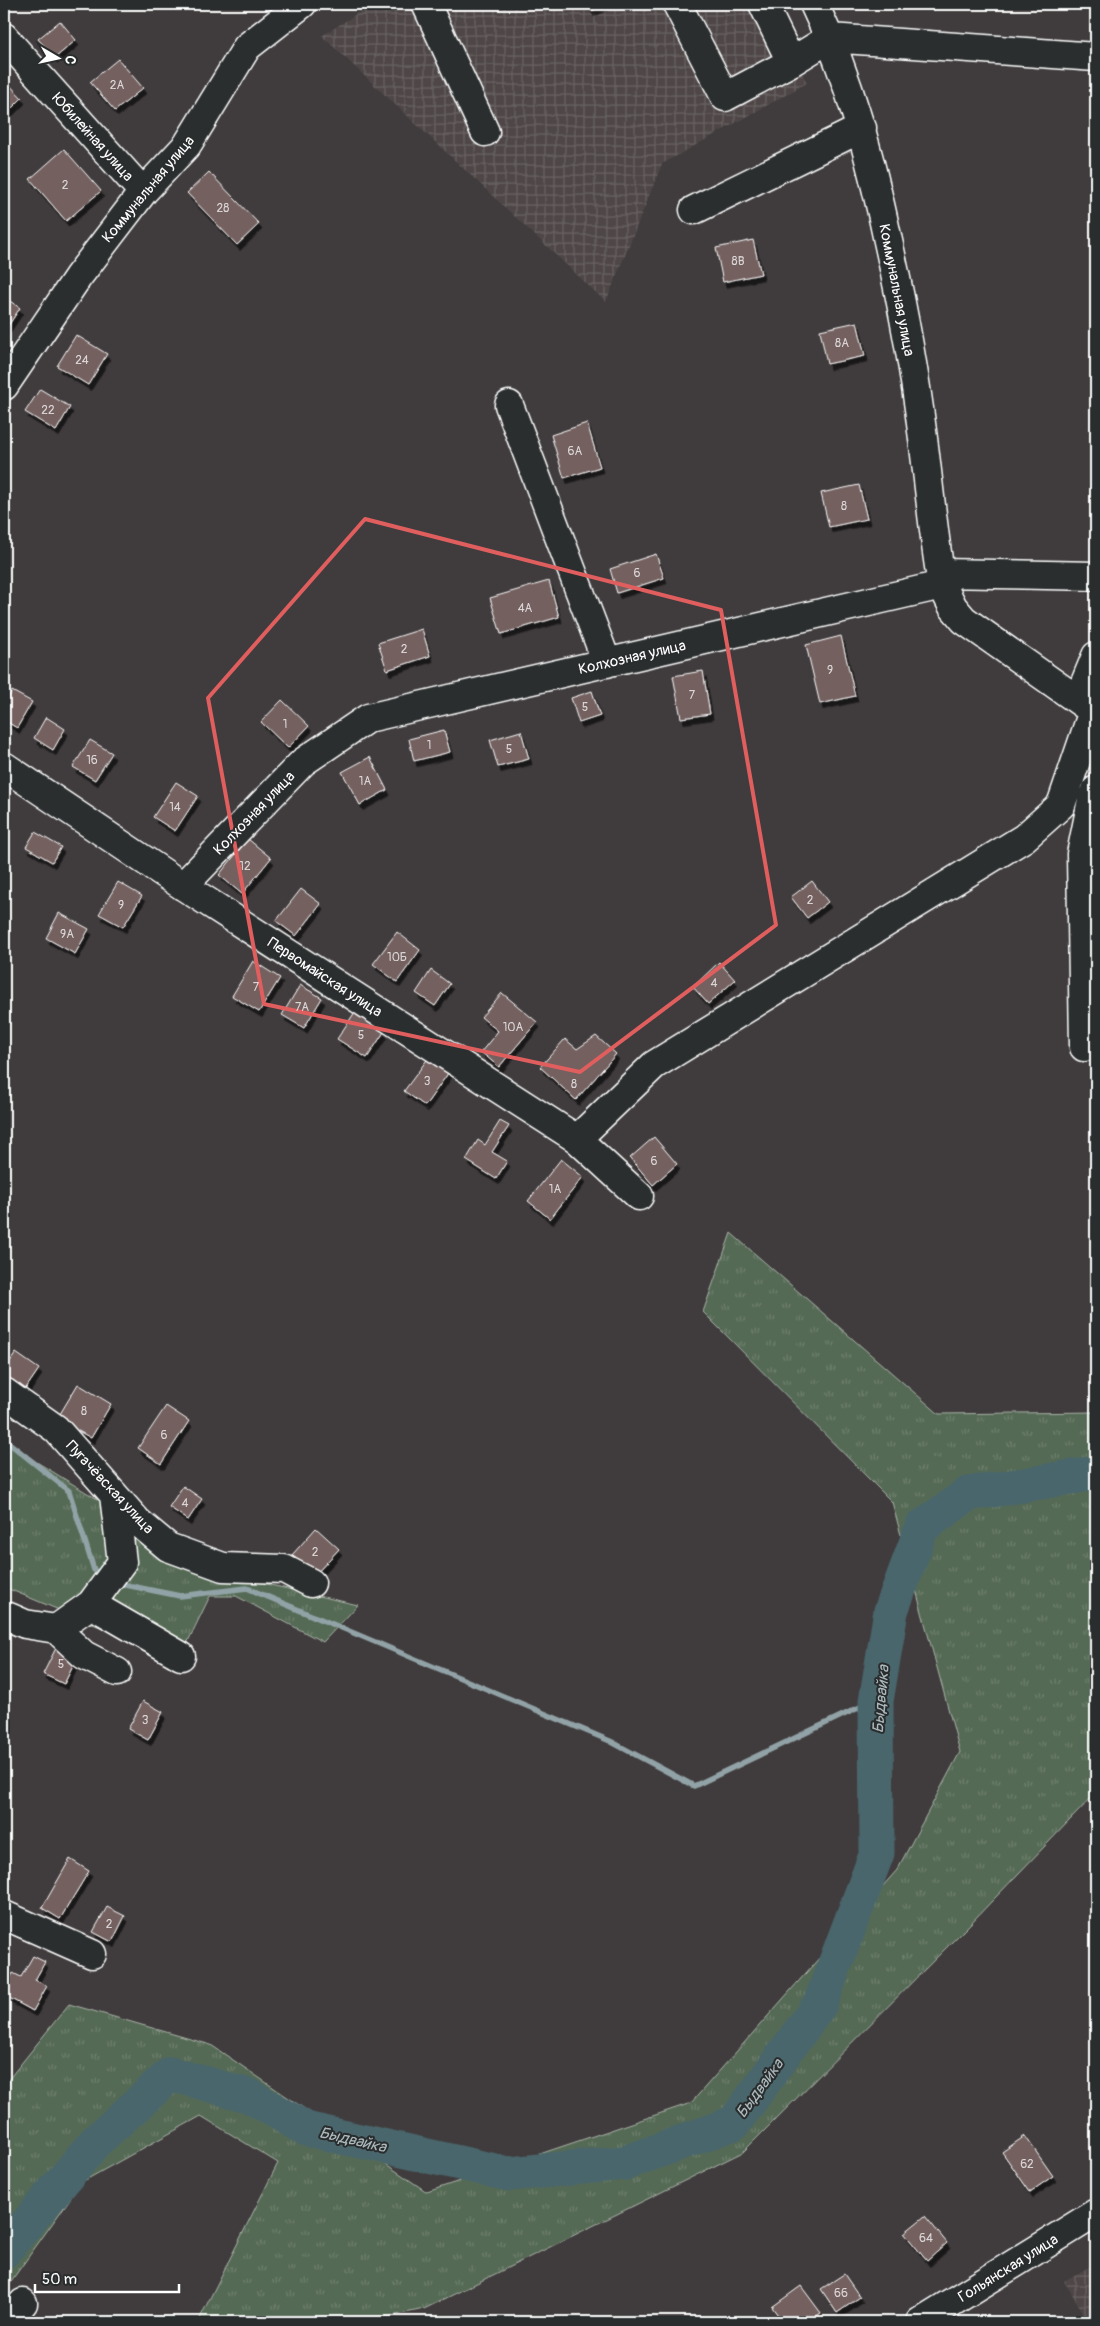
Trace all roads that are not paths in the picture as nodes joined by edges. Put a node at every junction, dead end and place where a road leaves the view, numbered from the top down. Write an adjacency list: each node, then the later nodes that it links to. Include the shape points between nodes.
1 (302, 4): 12 (street, Коммунальная улица, via 247,47 187,146)
2 (426, 4): 11 (street)
3 (677, 4): 9 (street, via 725,97)
4 (763, 4): 9 (street)
5 (814, 4): 7 (street, Коммунальная улица)
6 (4, 37): 12 (street, Юбилейная улица)
7 (830, 38): 8 (street); 9 (street); 10 (street, Коммунальная улица)
8 (1096, 56)
9 (791, 62)
10 (862, 128): 13 (street); 17 (street, Коммунальная улица, via 903,308)
11 (485, 132)
12 (142, 192): 14 (street, Коммунальная улица, via 78,277)
13 (694, 210)
14 (4, 386)
15 (509, 405): 19 (street)
16 (1096, 576): 17 (street, Колхозная улица)
17 (941, 579): 19 (street, Колхозная улица); 20 (street, via 953,607 964,620)
18 (1096, 656): 20 (street)
19 (607, 663): 23 (street, Колхозная улица, via 368,718 303,762)
20 (1089, 708): 25 (street, via 1061,805 1024,838 654,1065)
21 (4, 766): 23 (street, Первомайская улица)
22 (1096, 790): 24 (street, via 1081,854)
23 (183, 886): 25 (street, Первомайская улица)
24 (1084, 1047)
25 (577, 1138): 26 (street, Первомайская улица)
26 (639, 1196)
27 (4, 1392): 28 (street, Пугачёвская улица, via 56,1429)
28 (114, 1495): 29 (street, Пугачёвская улица, via 138,1522 168,1547 223,1567 284,1569); 30 (street, via 122,1562)
29 (311, 1583)
30 (103, 1587): 32 (street); 33 (street)
31 (9, 1617): 32 (street, via 26,1624)
32 (56, 1629): 34 (street, via 84,1655)
33 (181, 1656)
34 (117, 1672)
35 (4, 1915): 36 (street)
36 (92, 1954)
37 (1096, 2214): 38 (street, Гольянская улица)
38 (920, 2322)

